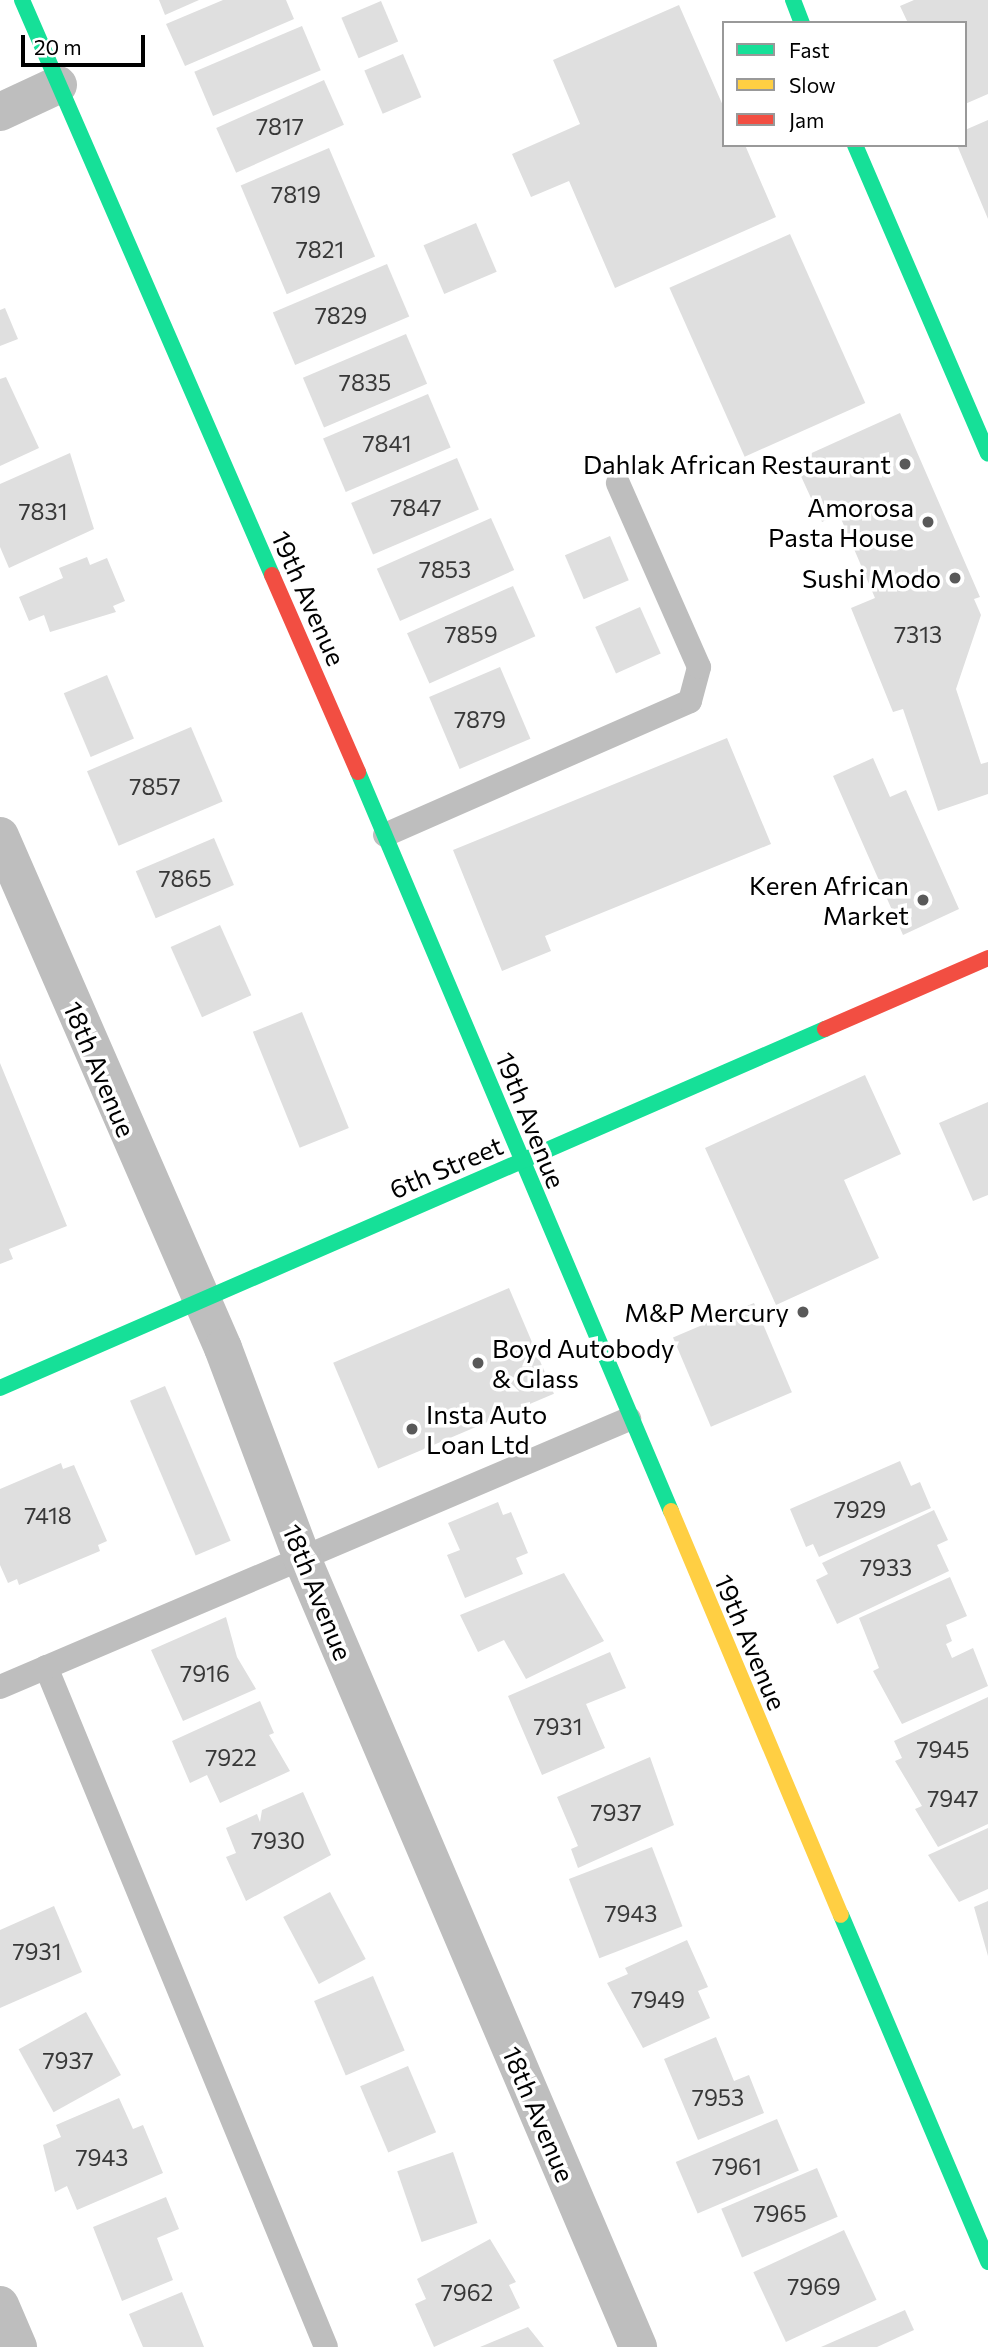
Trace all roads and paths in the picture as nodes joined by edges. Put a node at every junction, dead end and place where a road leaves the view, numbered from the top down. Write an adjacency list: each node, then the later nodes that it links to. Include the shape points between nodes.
1 (22, 0): 4 (street, 19th Avenue)
2 (793, 0): 3 (street)
3 (801, 21)
4 (58, 85): 5 (street); 9 (street, 19th Avenue)
5 (0, 112)
6 (856, 147): 7 (street)
7 (988, 454)
8 (618, 482): 9 (lane, via 699,667 690,701)
9 (385, 835): 12 (street, 19th Avenue)
10 (0, 836): 13 (street, 18th Avenue)
11 (988, 958): 12 (street, 6th Street)
12 (521, 1162): 13 (street, 6th Street); 15 (street, 19th Avenue)
13 (202, 1299): 14 (street, 6th Street); 16 (street, 18th Avenue)
14 (0, 1388)
15 (629, 1419): 16 (lane); 19 (street, 19th Avenue)
16 (301, 1556): 17 (lane); 23 (street, 18th Avenue)
17 (46, 1667): 18 (lane); 22 (lane)
18 (0, 1687)
19 (988, 2262)
20 (0, 2305): 21 (street)
21 (18, 2347)
22 (326, 2347)
23 (638, 2347)

